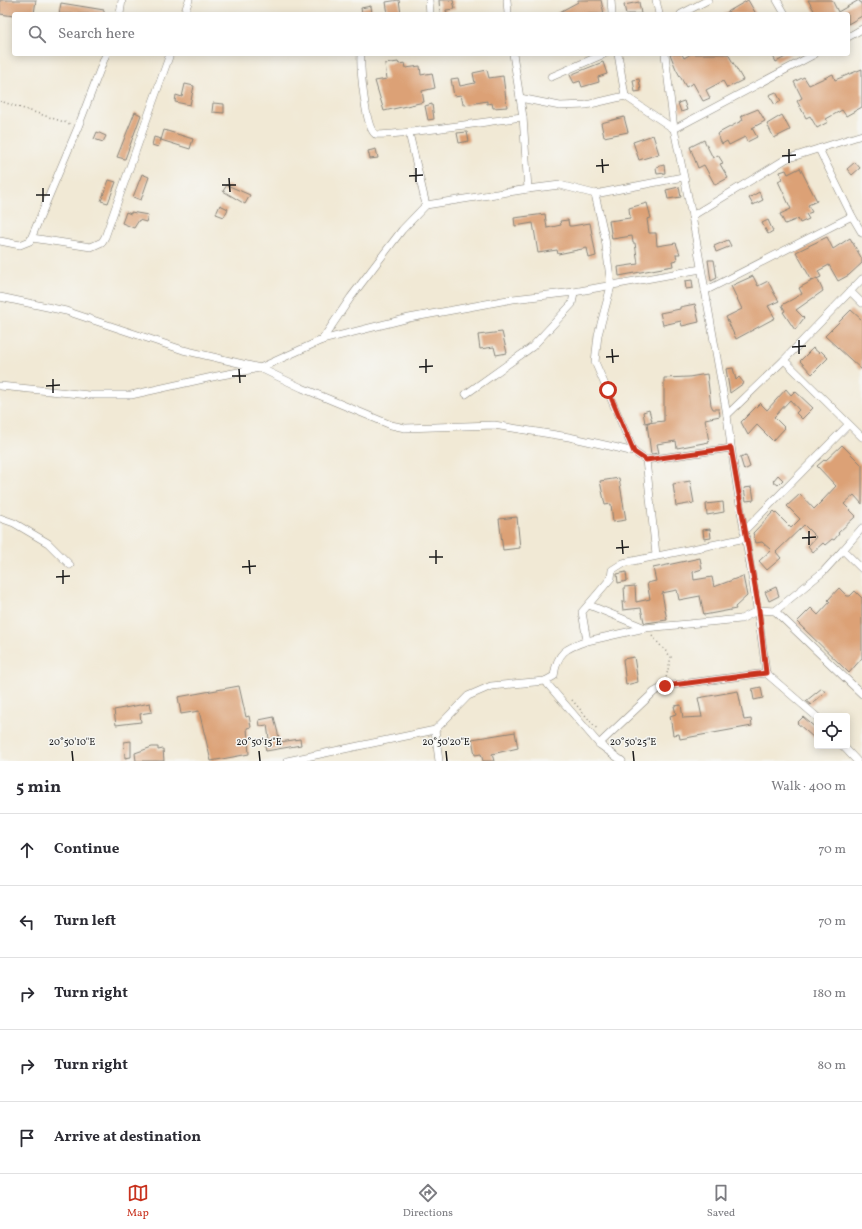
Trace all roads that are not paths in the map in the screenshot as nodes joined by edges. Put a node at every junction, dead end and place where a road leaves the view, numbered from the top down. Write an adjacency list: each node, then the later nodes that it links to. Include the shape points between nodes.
1 (122, 0): 9 (street)
2 (189, 0): 10 (street)
3 (429, 0): 11 (street)
4 (507, 0): 12 (street)
5 (611, 0): 13 (street)
6 (656, 0): 14 (street)
7 (708, 0): 15 (street)
8 (777, 0): 16 (street)
9 (120, 12)
10 (185, 12)
11 (430, 12)
12 (508, 12)
13 (612, 12)
14 (659, 12)
15 (685, 12)
16 (783, 12)
17 (862, 29): 18 (street)
18 (850, 36)
19 (105, 56): 42 (street)
20 (169, 56): 42 (street, via 102,242 91,247)
21 (361, 56): 32 (street, via 363,87 371,130 380,136)
22 (513, 56): 29 (street)
23 (599, 56): 27 (street)
24 (618, 56): 28 (street)
25 (665, 56): 31 (street)
26 (806, 56): 31 (street)
27 (551, 77)
28 (625, 96): 29 (street, via 586,105 560,106); 31 (street)
29 (520, 98): 30 (street)
30 (523, 117): 32 (street); 36 (street)
31 (674, 129): 35 (street)
32 (409, 133): 38 (street)
33 (862, 135): 34 (street)
34 (819, 149): 39 (street, via 786,159); 40 (street)
35 (683, 177): 37 (street); 39 (street)
36 (528, 189): 37 (street, via 560,186); 38 (street)
37 (595, 194): 46 (street, via 605,238)
38 (426, 205): 52 (street, via 402,230)
39 (692, 216): 44 (street)
40 (852, 216): 41 (street); 47 (street)
41 (862, 233)
42 (32, 238): 43 (street, via 23,245)
43 (0, 241)
44 (701, 269): 46 (street); 47 (street)
45 (862, 279): 48 (street)
46 (611, 286): 49 (street); 61 (street, via 598,335 595,362)
47 (705, 291): 57 (street)
48 (850, 291): 51 (street); 53 (street)
49 (574, 292): 52 (street, via 513,299 436,313); 56 (street, via 572,304 532,347)
50 (0, 297): 54 (street, via 66,311 183,350)
51 (862, 304)
52 (322, 340): 54 (street)
53 (784, 360): 57 (street); 58 (street)
54 (260, 368): 55 (street, via 112,397); 61 (street, via 391,425 405,428 494,425 569,437)
55 (0, 386)
56 (466, 394)
57 (727, 415): 60 (street)
58 (848, 425): 59 (street); 65 (street)
59 (862, 437)
60 (731, 448): 62 (street); 65 (street)
61 (634, 452): 62 (street)
62 (646, 460): 67 (street)
63 (0, 518): 68 (street, via 14,523 48,543)
64 (862, 528): 66 (street)
65 (745, 534): 67 (street); 71 (street)
66 (843, 550): 69 (street); 72 (street, via 824,571)
67 (656, 555): 70 (street, via 623,563 612,570 611,578)
68 (70, 565)
69 (862, 569)
70 (589, 605): 73 (street); 74 (street, via 582,612)
71 (759, 610): 72 (street); 73 (street, via 741,619); 75 (street)
72 (775, 611): 77 (street)
73 (645, 628): 74 (street)
74 (587, 641): 76 (street, via 568,647 556,663 554,676)
75 (766, 673): 78 (street); 80 (street, via 665,686 654,692)
76 (545, 682): 79 (street, via 485,688 468,696); 80 (street)
77 (862, 694)
78 (814, 714)
79 (435, 730): 82 (street); 84 (street)
80 (599, 744): 85 (street)
81 (846, 749): 86 (street)
82 (309, 759): 83 (street)
83 (287, 761)
84 (439, 761)
85 (622, 761)
86 (857, 761)

